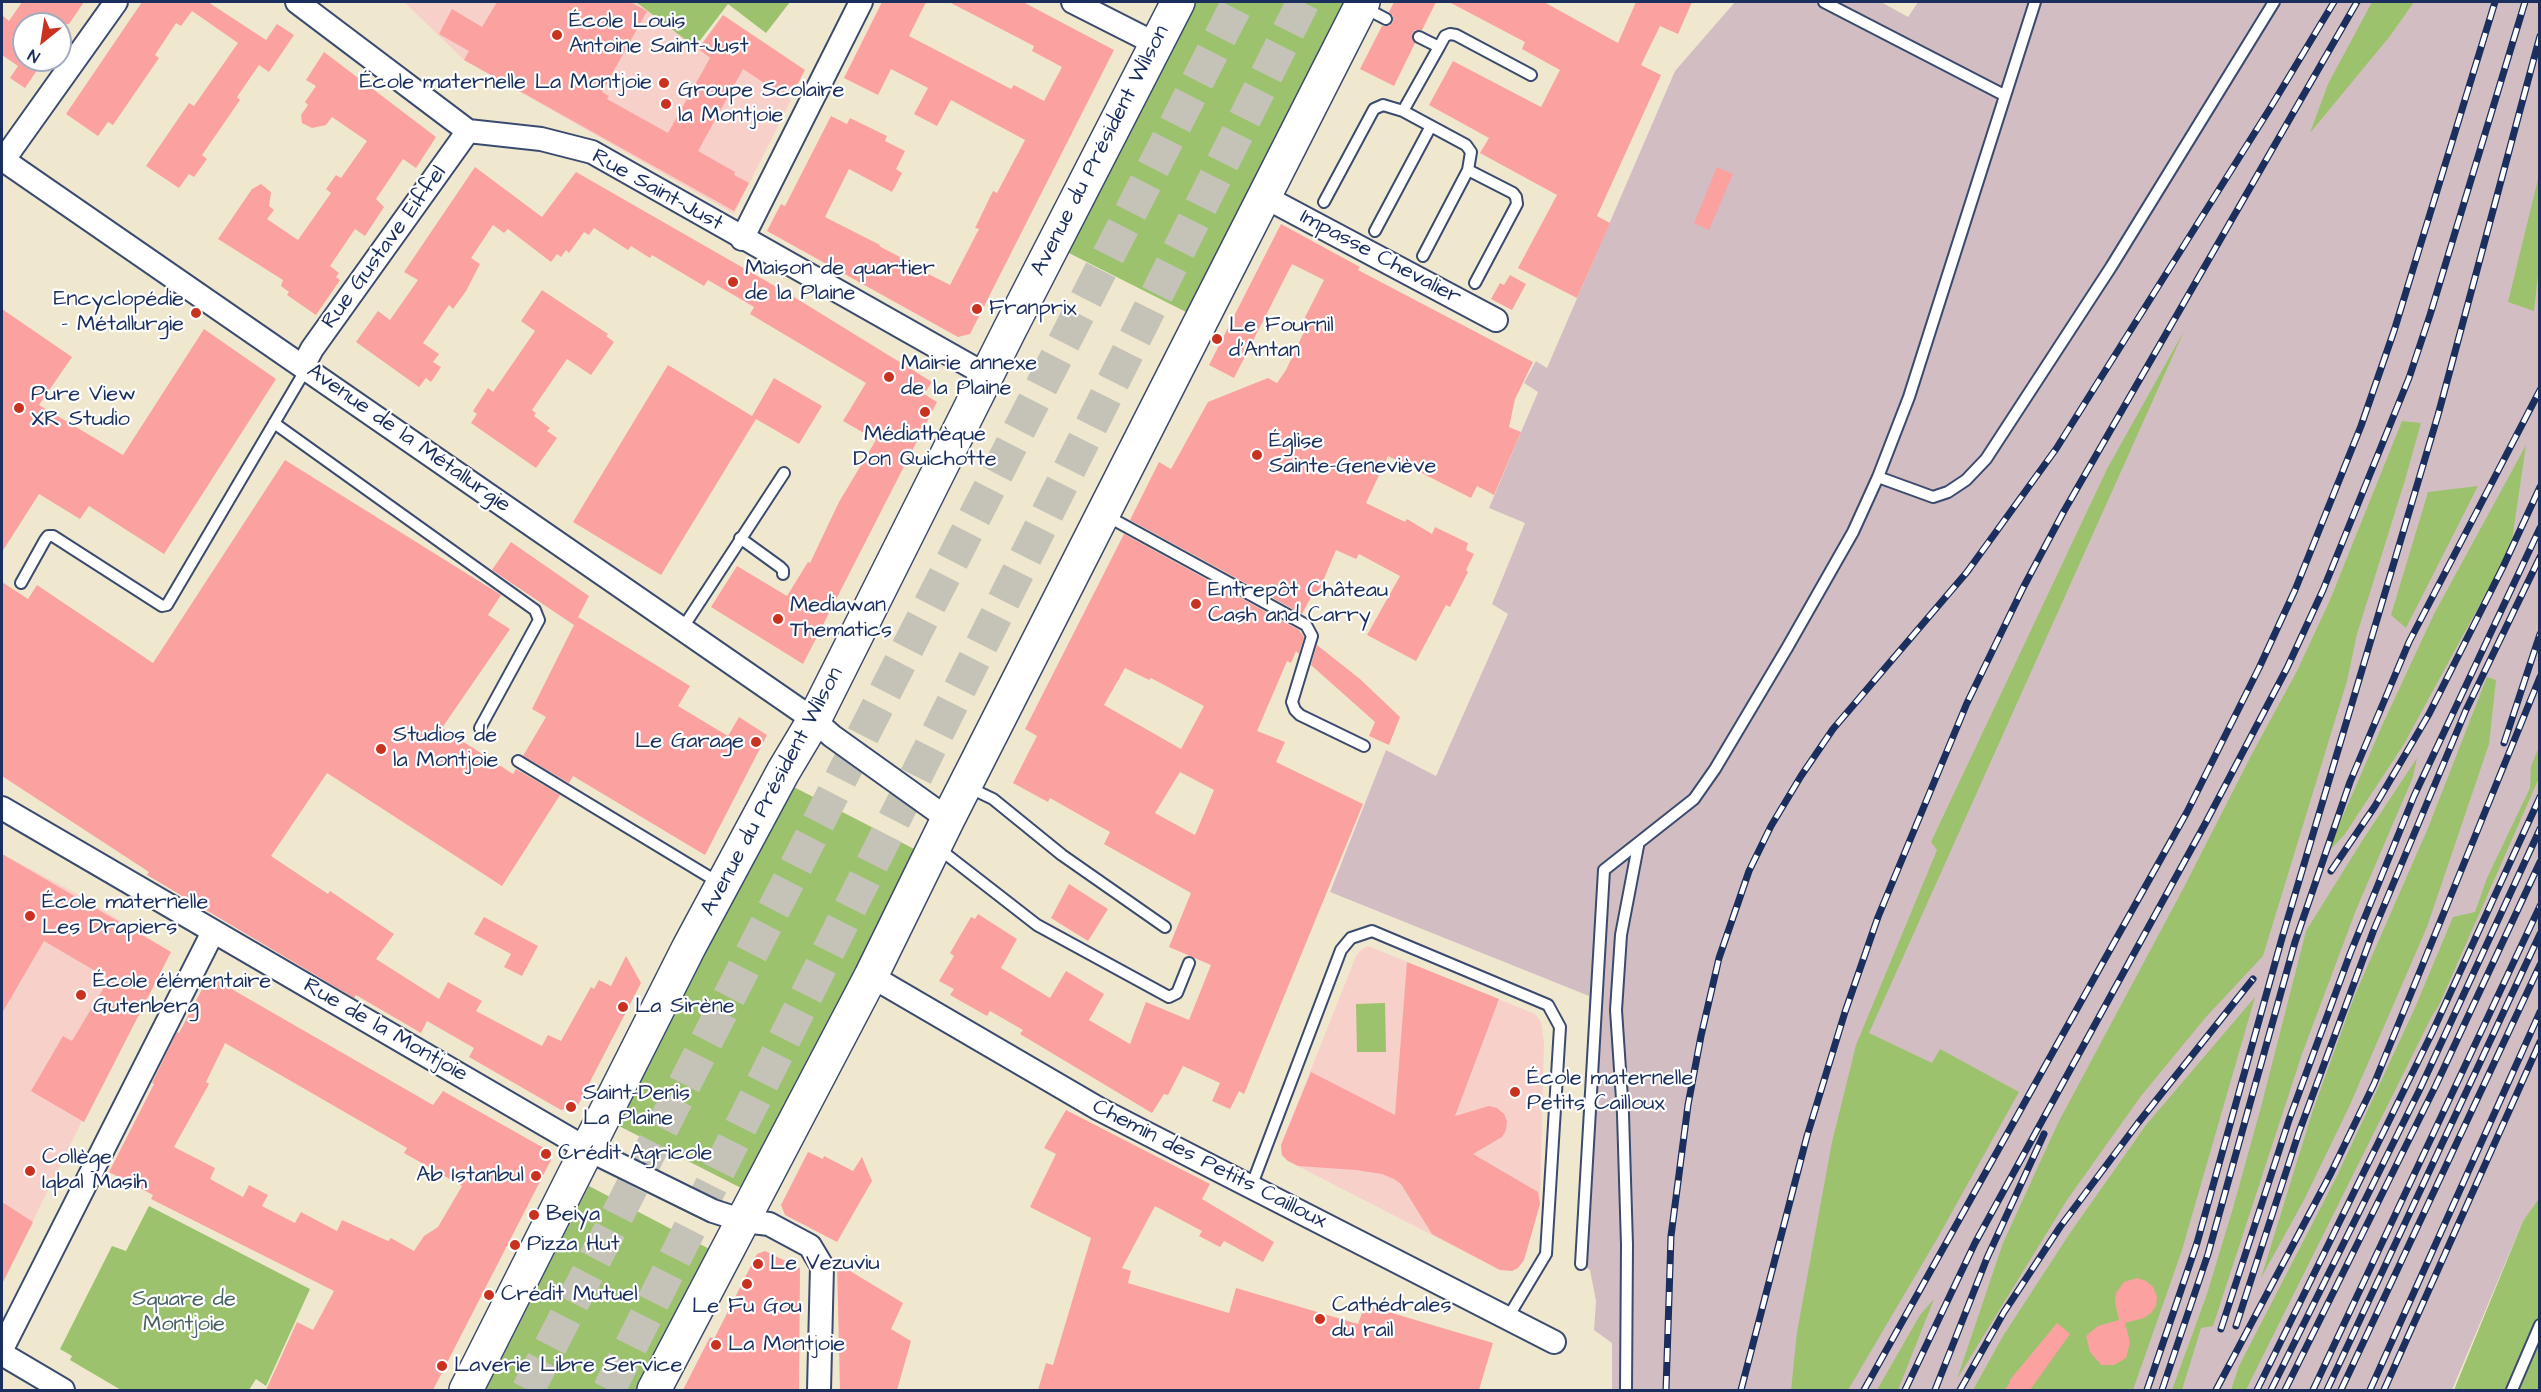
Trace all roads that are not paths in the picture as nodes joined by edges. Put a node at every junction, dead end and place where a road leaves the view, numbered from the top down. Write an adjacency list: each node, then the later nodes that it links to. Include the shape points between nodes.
1 (116, 2): 18 (street)
2 (297, 2): 17 (street)
3 (861, 2): 23 (street)
4 (1073, 2): 11 (street)
5 (1178, 2): 11 (main road, Avenue du Président Wilson)
6 (1824, 2): 14 (lane)
7 (2036, 2): 14 (lane)
8 (2274, 2): 31 (lane, via 2111,267 1986,459 1966,480 1933,497)
9 (1370, 9): 20 (main road)
10 (1419, 37): 12 (lane)
11 (1156, 44): 28 (main road, Avenue du Président Wilson)
12 (1439, 47): 13 (lane, via 1445,36 1456,35); 15 (lane)
13 (1532, 75)
14 (2004, 95): 31 (lane, via 1913,387)
15 (1403, 111): 16 (lane); 21 (lane, via 1383,105 1374,109)
16 (1431, 126): 19 (lane, via 1466,145 1471,152); 22 (lane)
17 (468, 131): 23 (street, Rue Saint-Just, via 541,139 592,152); 27 (street, Rue Gustave Eiffel, via 312,349)
18 (2, 160): 27 (street, Avenue de la Métallurgie)
19 (1468, 170): 24 (lane); 25 (lane, via 1513,193 1517,204)
20 (1265, 197): 26 (street, Impasse Chevalier); 32 (main road)
21 (1324, 202)
22 (1375, 231)
23 (742, 238): 28 (street, Rue Saint-Just)
24 (1423, 256)
25 (1475, 284)
26 (1496, 320)
27 (305, 368): 29 (lane); 36 (street, Avenue de la Métallurgie)
28 (988, 376): 37 (main road, Avenue du Président Wilson)
29 (274, 423): 35 (lane, via 167,605 162,606 53,536 45,540); 38 (lane, via 535,610 539,620)
30 (784, 473): 33 (lane)
31 (1878, 477): 44 (lane, via 1853,532 1715,769 1695,799)
32 (1104, 515): 39 (lane, via 1306,625 1312,636 1292,702 1295,710); 41 (main road)
33 (740, 538): 34 (lane, via 780,567); 36 (lane)
34 (783, 574)
35 (21, 583)
36 (682, 629): 37 (street, Avenue de la Métallurgie)
37 (814, 720): 43 (street, Avenue de la Métallurgie); 45 (main road, Avenue du Président Wilson)
38 (480, 728)
39 (1364, 746)
40 (518, 761): 45 (lane)
41 (965, 786): 43 (main road); 46 (lane, via 993,799 1062,855)
42 (2, 808): 47 (street, Rue de la Montjoie)
43 (942, 833): 48 (lane, via 1037,925 1146,986 1169,997 1177,993); 49 (main road)
44 (1638, 846): 53 (lane, via 1604,870); 63 (lane, via 1621,935 1616,1010 1627,1233)
45 (724, 885): 50 (main road, Avenue du Président Wilson)
46 (1165, 927)
47 (213, 932): 50 (street, Rue de la Montjoie); 57 (street)
48 (1189, 963)
49 (871, 976): 51 (street, Chemin des Petits Cailloux, via 1099,1109); 52 (main road)
50 (587, 1149): 52 (street, Rue de la Montjoie, via 713,1211); 60 (main road, Avenue du Président Wilson)
51 (1251, 1187): 54 (street, Chemin des Petits Cailloux); 54 (lane, via 1341,950 1352,938 1372,931 1548,1005 1560,1027 1546,1254)
52 (744, 1221): 61 (main road); 62 (street, Rue de la Montjoie, via 769,1224 810,1246 822,1266)
53 (1581, 1264)
54 (1508, 1319): 56 (street, Chemin des Petits Cailloux)
55 (2540, 1325): 64 (lane)
56 (1554, 1341)
57 (2, 1349)
58 (2, 1354): 59 (street)
59 (63, 1390)
60 (466, 1390)
61 (654, 1390)
62 (819, 1390)
63 (1626, 1390)
64 (2512, 1390)

